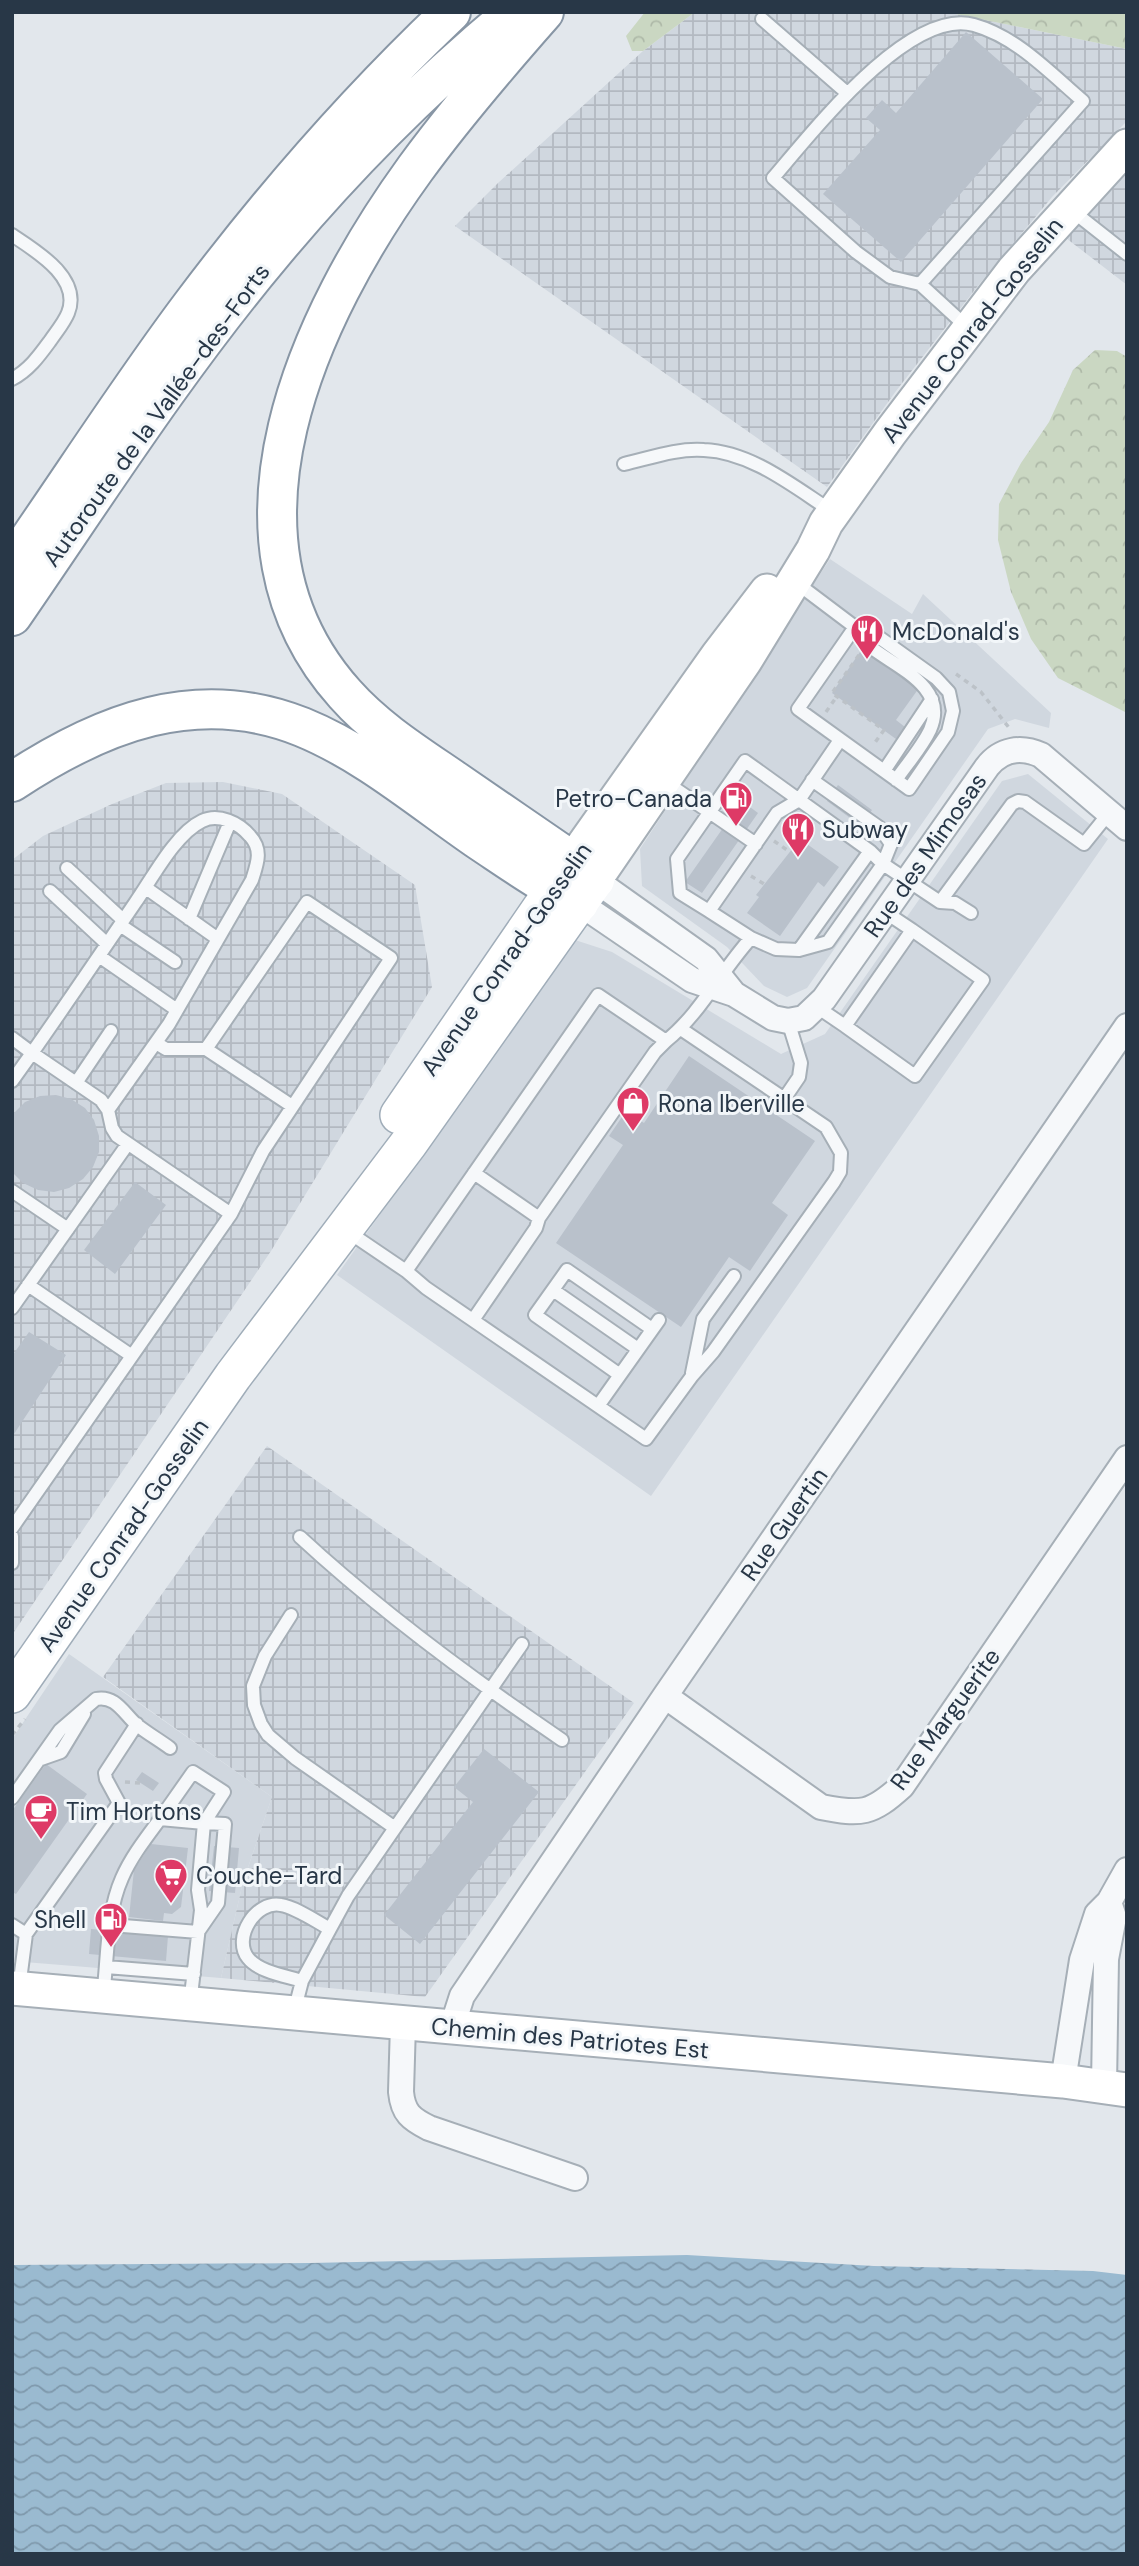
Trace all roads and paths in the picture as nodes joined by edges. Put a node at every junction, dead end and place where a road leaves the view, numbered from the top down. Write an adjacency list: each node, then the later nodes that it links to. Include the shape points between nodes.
1 (451, 12): 15 (highway, Autoroute de la Vallée-des-Forts, via 337,129 212,279)
2 (514, 12): 17 (highway, Autoroute de la Vallée-des-Forts, via 403,111 271,255 189,360)
3 (544, 12): 37 (highway, via 419,163 333,305 308,360 289,424 278,484 277,533 295,614 321,663 346,695)
4 (762, 19): 5 (lane)
5 (847, 93): 10 (lane, via 773,178 890,277); 10 (lane, via 902,47 941,27 973,24 1020,48 1083,101)
6 (1127, 146): 7 (street, Avenue Conrad-Gosselin)
7 (1069, 208): 9 (lane); 11 (street, Avenue Conrad-Gosselin)
8 (12, 235): 12 (lane, via 55,267 70,300 68,312 39,356)
9 (1127, 254)
10 (920, 284): 11 (lane)
11 (968, 328): 14 (street, Avenue Conrad-Gosselin)
12 (12, 379)
13 (624, 464): 14 (lane, via 681,451 728,454 779,476)
14 (830, 518): 16 (street, Avenue Conrad-Gosselin)
15 (12, 564)
16 (789, 577): 18 (lane); 26 (street, Avenue Conrad-Gosselin, via 745,661); 37 (street, Avenue Conrad-Gosselin, via 718,655)
17 (12, 616)
18 (855, 626): 20 (lane, via 865,643 923,684); 22 (lane, via 797,709); 25 (lane, via 936,678 952,697 952,722 942,742 909,789)
19 (863, 649): 21 (path, via 832,693)
20 (932, 699): 23 (lane); 25 (lane, via 930,730)
21 (884, 730)
22 (840, 740): 23 (lane); 24 (lane)
23 (884, 771): 25 (lane)
24 (812, 780): 28 (lane); 34 (lane, via 884,832 891,844)
25 (896, 780)
26 (664, 781): 29 (lane); 37 (street, Avenue Conrad-Gosselin)
27 (12, 782): 37 (highway, via 79,741 136,719 200,709 262,715 302,727 342,747)
28 (799, 800): 29 (lane, via 745,761); 32 (lane, via 778,813); 33 (lane)
29 (709, 812): 32 (lane); 41 (lane, via 677,859 680,893)
30 (1118, 821): 36 (street, Rue des Mimosas, via 1041,755 1008,751 991,761); 40 (lane, via 1084,844 1018,801)
31 (230, 822): 38 (lane, via 203,820 191,828); 44 (lane); 48 (lane, via 251,837 258,859 252,880)
32 (756, 844): 41 (lane)
33 (870, 850): 34 (lane); 50 (lane)
34 (883, 864): 36 (lane); 50 (lane, via 828,942)
35 (67, 868): 45 (lane)
36 (907, 880): 40 (lane); 42 (street, Rue des Mimosas)
37 (575, 883): 53 (street, via 706,959); 76 (main road, Avenue Conrad-Gosselin, via 409,1143); 87 (main road, Avenue Conrad-Gosselin, via 299,1264)
38 (146, 888): 44 (lane); 45 (lane)
39 (50, 891): 49 (lane)
40 (940, 902): 43 (lane, via 956,903)
41 (709, 911): 47 (lane)
42 (885, 912): 46 (lane); 54 (street, Rue des Mimosas)
43 (971, 913)
44 (189, 919): 48 (lane)
45 (122, 922): 49 (lane); 52 (lane)
46 (912, 930): 58 (lane); 58 (lane, via 983,980 915,1076)
47 (751, 938): 50 (lane, via 776,949); 53 (lane)
48 (218, 939): 55 (lane)
49 (107, 944): 51 (lane)
50 (799, 950)
51 (99, 956): 55 (lane); 65 (lane)
52 (175, 962)
53 (722, 985): 56 (street, via 774,1018); 59 (lane)
54 (817, 1007): 56 (street, Rue des Mimosas, via 804,1018); 58 (lane)
55 (177, 1010): 63 (lane)
56 (788, 1021): 68 (lane, via 801,1070)
57 (1127, 1026): 99 (street, Rue Guertin)
58 (845, 1027)
59 (681, 1029): 62 (lane); 68 (lane)
60 (111, 1031): 67 (lane)
61 (12, 1038): 65 (lane)
62 (666, 1041): 72 (lane, via 598,995); 75 (lane)
63 (156, 1043): 64 (lane, via 166,1049); 70 (lane)
64 (206, 1049): 69 (lane); 69 (lane, via 307,902 391,958)
65 (32, 1053): 66 (lane); 67 (lane)
66 (12, 1081)
67 (76, 1083): 70 (lane)
68 (784, 1099): 88 (lane, via 821,1122 832,1135 841,1153 840,1172)
69 (292, 1106): 74 (lane)
70 (108, 1110): 71 (lane, via 112,1128)
71 (127, 1145): 74 (lane); 77 (lane)
72 (474, 1173): 75 (lane); 78 (lane)
73 (12, 1191): 77 (lane)
74 (231, 1214): 85 (lane)
75 (539, 1217): 83 (lane)
76 (344, 1228): 78 (lane); 87 (main road, Avenue Conrad-Gosselin)
77 (68, 1229): 80 (lane)
78 (406, 1271): 83 (lane)
79 (734, 1276): 88 (lane, via 703,1319)
80 (28, 1285): 82 (lane); 85 (lane)
81 (553, 1290): 84 (lane); 84 (lane, via 567,1270 656,1324); 86 (lane, via 535,1315)
82 (12, 1308)
83 (473, 1320): 89 (lane)
84 (638, 1349): 86 (lane)
85 (132, 1356): 91 (lane)
86 (620, 1375): 89 (lane)
87 (233, 1376): 98 (main road, Avenue Conrad-Gosselin)
88 (692, 1376): 89 (lane, via 646,1438)
89 (598, 1406)
90 (1127, 1458): 99 (street, Rue Marguerite, via 902,1786 880,1806 850,1813 821,1807)
91 (12, 1528)
92 (12, 1536): 94 (lane)
93 (300, 1537): 97 (lane)
94 (12, 1563)
95 (291, 1615): 108 (lane, via 265,1656 253,1686 261,1724 295,1758)
96 (522, 1644): 97 (lane)
97 (489, 1691): 101 (lane); 108 (lane)
98 (12, 1694)
99 (665, 1696): 122 (street, Rue Guertin, via 462,1996)
100 (137, 1724): 102 (lane); 105 (lane, via 110,1700 96,1699 60,1730); 115 (lane, via 105,1773 119,1803)
101 (562, 1740)
102 (170, 1748)
103 (127, 1783): 104 (path)
104 (140, 1783)
105 (12, 1798)
106 (160, 1819): 107 (lane); 107 (lane, via 193,1772 224,1792); 112 (lane, via 122,1877)
107 (204, 1823): 114 (lane); 114 (lane, via 225,1824 218,1903)
108 (395, 1828): 113 (lane)
109 (1127, 1870): 110 (street)
110 (1109, 1902): 123 (street, via 1097,1914 1082,1961); 124 (street, via 1114,1917 1106,1959)
111 (12, 1925): 115 (lane)
112 (111, 1925): 114 (lane); 116 (lane)
113 (330, 1929): 117 (lane); 117 (lane, via 281,1905 268,1905 250,1922 242,1940 249,1960)
114 (198, 1932): 119 (lane)
115 (26, 1934): 118 (lane)
116 (105, 1982): 118 (street, Chemin des Patriotes Est); 119 (street, Chemin des Patriotes Est)
117 (302, 1982): 120 (lane)
118 (16, 1988)
119 (192, 1989): 120 (street, Chemin des Patriotes Est)
120 (294, 2014): 121 (street, Chemin des Patriotes Est)
121 (403, 2024): 122 (street, Chemin des Patriotes Est); 125 (street, via 401,2092 408,2116 429,2128)
122 (452, 2027): 123 (street, Chemin des Patriotes Est)
123 (1063, 2081): 124 (street, Chemin des Patriotes Est)
124 (1116, 2088)
125 (575, 2178)

